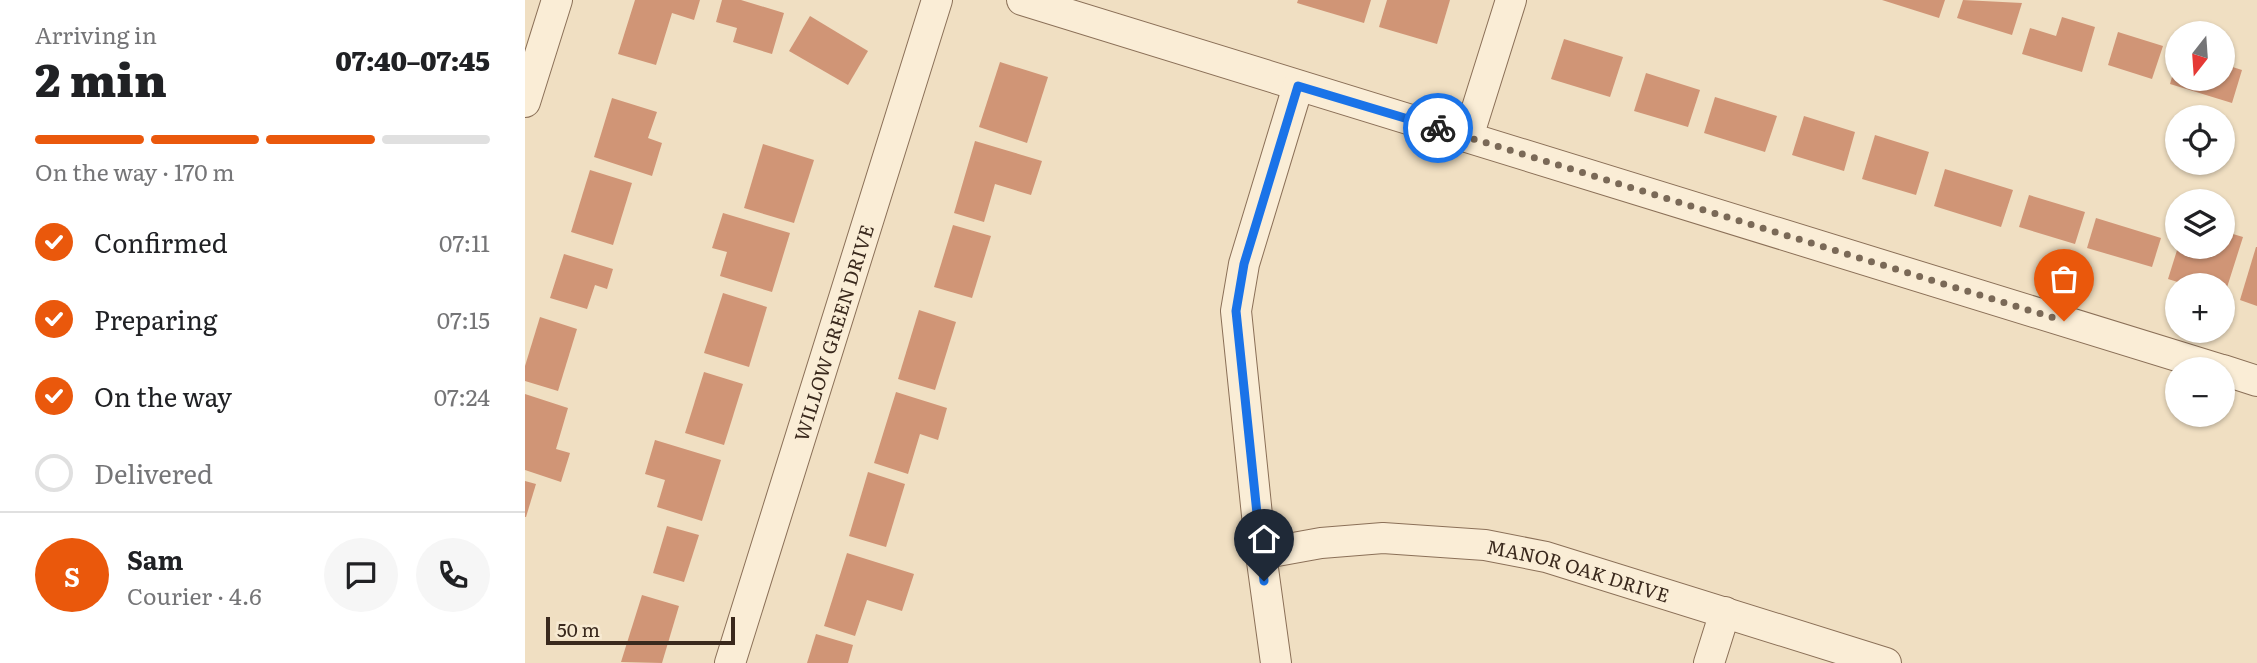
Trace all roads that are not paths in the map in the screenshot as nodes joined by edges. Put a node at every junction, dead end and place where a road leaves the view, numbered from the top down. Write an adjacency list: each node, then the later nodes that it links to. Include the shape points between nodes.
1 (557, 0): 6 (street)
2 (937, 0): 13 (street, WILLOW GREEN DRIVE)
3 (1022, 0): 5 (street)
4 (1511, 0): 7 (street)
5 (1298, 86): 7 (street); 11 (street, via 1244,264 1236,311)
6 (525, 102)
7 (1468, 137): 8 (street)
8 (2179, 357)
9 (2235, 374): 10 (street)
10 (2257, 381)
11 (1261, 554): 12 (street, MANOR OAK DRIVE, via 1383,538 1485,545 1546,556); 14 (street)
12 (1725, 612): 15 (street); 16 (street, MANOR OAK DRIVE)
13 (730, 663)
14 (1276, 663)
15 (1709, 663)
16 (1887, 663)

